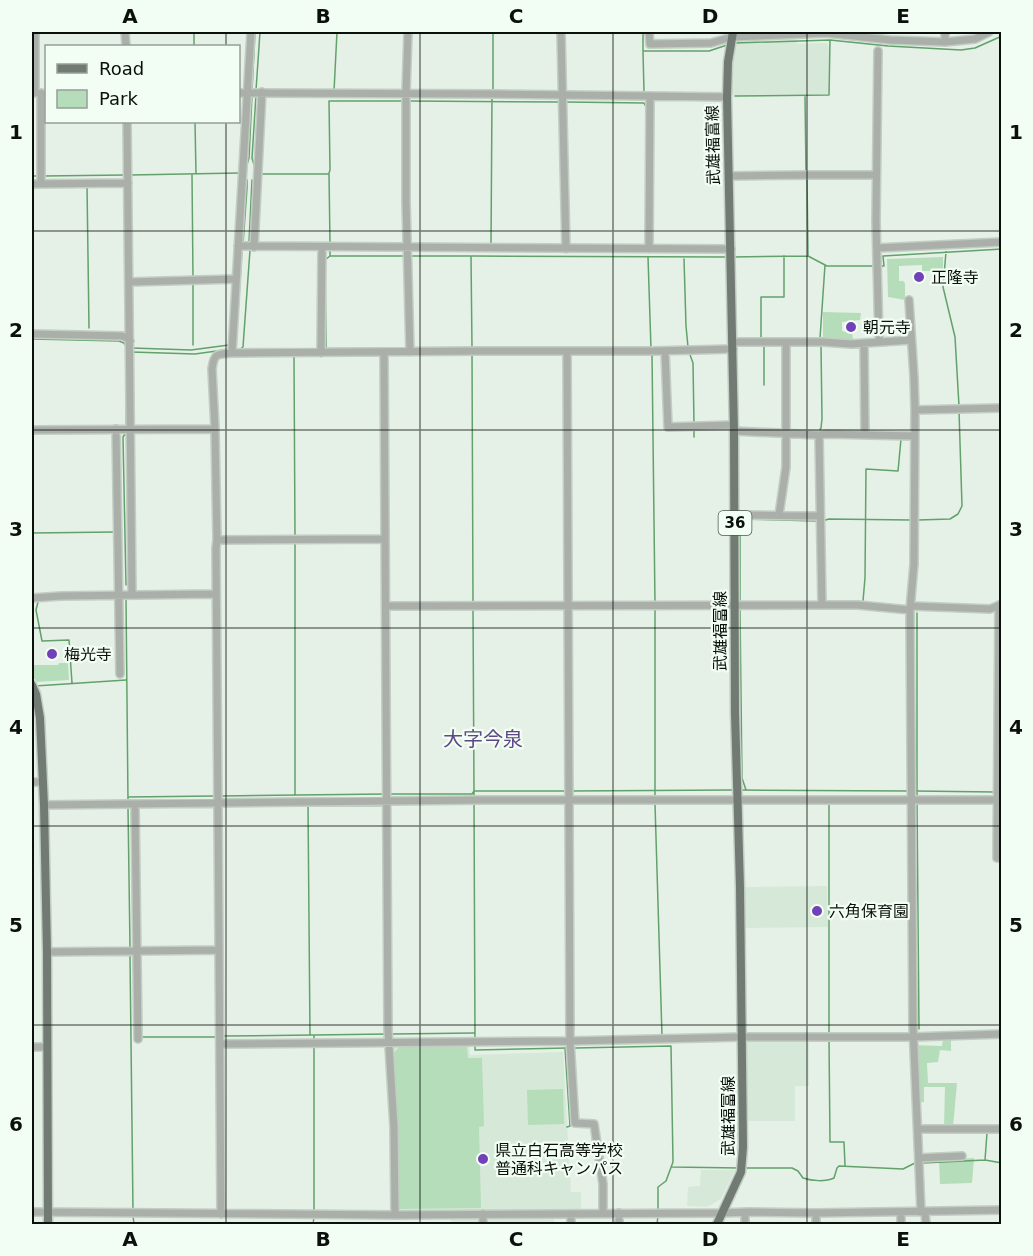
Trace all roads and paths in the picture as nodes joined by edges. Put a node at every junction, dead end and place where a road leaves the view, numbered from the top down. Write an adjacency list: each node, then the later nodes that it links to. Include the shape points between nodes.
1 (34, 32): 13 (street)
2 (251, 32): 15 (street)
3 (408, 32): 18 (street)
4 (561, 32): 19 (street)
5 (649, 32): 9 (street, via 650,44)
6 (826, 32): 9 (street); 10 (street)
7 (945, 32): 10 (street)
8 (989, 32): 10 (street, via 975,39)
9 (732, 39): 17 (main road, 武雄福富線 / 36)
10 (945, 42)
11 (878, 51): 21 (street)
12 (260, 92): 15 (street); 18 (street); 28 (street)
13 (39, 93): 23 (street)
14 (240, 93): 15 (street)
15 (248, 93): 27 (street)
16 (646, 96): 17 (street); 19 (street); 32 (street)
17 (728, 97): 22 (main road, 武雄福富線 / 36)
18 (406, 98): 19 (street, via 493,94); 33 (street)
19 (562, 100): 31 (street)
20 (127, 123): 24 (street)
21 (876, 175): 22 (street); 30 (street)
22 (729, 176): 34 (main road, 武雄福富線 / 36)
23 (41, 178): 24 (street, via 87,184); 25 (street)
24 (128, 178): 36 (street)
25 (32, 184)
26 (1002, 242): 30 (street)
27 (240, 247): 28 (street); 35 (street)
28 (252, 247): 29 (street)
29 (323, 248): 33 (street); 50 (street)
30 (878, 248): 40 (street)
31 (566, 249): 32 (street); 33 (street)
32 (647, 249): 34 (street)
33 (407, 253): 48 (street)
34 (731, 254): 44 (main road, 武雄福富線 / 36)
35 (236, 279): 36 (street); 46 (street)
36 (130, 282): 42 (street)
37 (909, 300): 39 (street)
38 (32, 334): 42 (street, via 122,336)
39 (911, 340): 40 (street); 52 (street)
40 (879, 341): 43 (street)
41 (786, 342): 43 (street); 44 (street); 57 (street)
42 (130, 343): 56 (street)
43 (864, 344): 59 (street)
44 (733, 346): 45 (street); 53 (main road, 武雄福富線 / 36)
45 (664, 351): 49 (street); 53 (street, via 668,427)
46 (232, 352): 50 (street); 54 (street, via 213,360)
47 (384, 352): 48 (street); 50 (street); 64 (street)
48 (410, 352): 49 (street)
49 (567, 352): 73 (street)
50 (321, 353)
51 (1002, 408): 52 (street)
52 (915, 410): 60 (street)
53 (734, 428): 57 (street); 61 (main road, 武雄福富線 / 36)
54 (215, 429): 56 (street); 65 (street)
55 (32, 430): 56 (street)
56 (125, 430): 67 (street); 67 (street, via 118,532)
57 (786, 433): 58 (street); 62 (street)
58 (817, 435): 59 (street); 63 (street)
59 (865, 435): 60 (street)
60 (914, 436): 74 (street)
61 (735, 515): 62 (street); 69 (main road, 武雄福富線 / 36)
62 (779, 516): 63 (street)
63 (819, 518): 70 (street)
64 (385, 539): 65 (street); 72 (street)
65 (217, 540): 66 (street)
66 (216, 594): 67 (street); 84 (street)
67 (126, 595): 68 (street); 75 (street)
68 (32, 598)
69 (738, 605): 70 (street); 73 (street); 85 (main road, 武雄福富線 / 36)
70 (822, 605): 74 (street)
71 (1000, 605): 74 (street, via 990,609); 80 (street)
72 (386, 606): 73 (street); 82 (street)
73 (568, 606): 81 (street)
74 (910, 608): 83 (street)
75 (120, 674)
76 (32, 686): 77 (main road, via 40,717)
77 (36, 750): 79 (main road)
78 (32, 782): 79 (street)
79 (42, 782): 87 (main road)
80 (998, 789): 83 (street); 88 (street, via 997,858)
81 (569, 794): 82 (street, via 479,800); 85 (street, via 655,800); 98 (street)
82 (386, 796): 84 (street, via 308,802); 94 (street)
83 (913, 796): 85 (street, via 829,800); 96 (street)
84 (219, 798): 86 (street); 89 (street)
85 (737, 798): 95 (main road, 武雄福富線 / 36)
86 (135, 804): 87 (street); 90 (street)
87 (44, 805): 91 (main road)
88 (1002, 858)
89 (219, 950): 90 (street); 97 (street)
90 (137, 951): 91 (street); 93 (street)
91 (47, 952): 100 (main road)
92 (1002, 1034): 96 (street)
93 (138, 1037)
94 (388, 1037): 97 (street, via 314,1043); 98 (street); 118 (street)
95 (742, 1037): 96 (street); 98 (street); 117 (main road, 武雄福富線 / 36, via 742,1169)
96 (913, 1037): 101 (street)
97 (221, 1038): 112 (street)
98 (570, 1045): 115 (street, via 575,1123 594,1124)
99 (32, 1047): 100 (street)
100 (47, 1047): 107 (main road)
101 (918, 1129): 102 (street); 104 (street)
102 (1002, 1129)
103 (962, 1156): 104 (street)
104 (919, 1162): 110 (street)
105 (1002, 1210): 110 (street)
106 (32, 1212): 107 (street)
107 (48, 1212): 112 (street); 119 (main road)
108 (747, 1212): 111 (street); 117 (street); 124 (street)
109 (901, 1212): 110 (street); 111 (street); 126 (street)
110 (923, 1212): 127 (street)
111 (816, 1213): 125 (street)
112 (221, 1214): 118 (street)
113 (483, 1214): 114 (street); 118 (street); 120 (street)
114 (571, 1214): 115 (street); 121 (street)
115 (603, 1214): 116 (street)
116 (619, 1214): 117 (street); 122 (street)
117 (722, 1214): 123 (main road, 武雄福富線 / 36)
118 (395, 1215)
119 (48, 1224)
120 (483, 1224)
121 (571, 1224)
122 (619, 1224)
123 (717, 1224)
124 (745, 1224)
125 (816, 1224)
126 (901, 1224)
127 (926, 1224)

